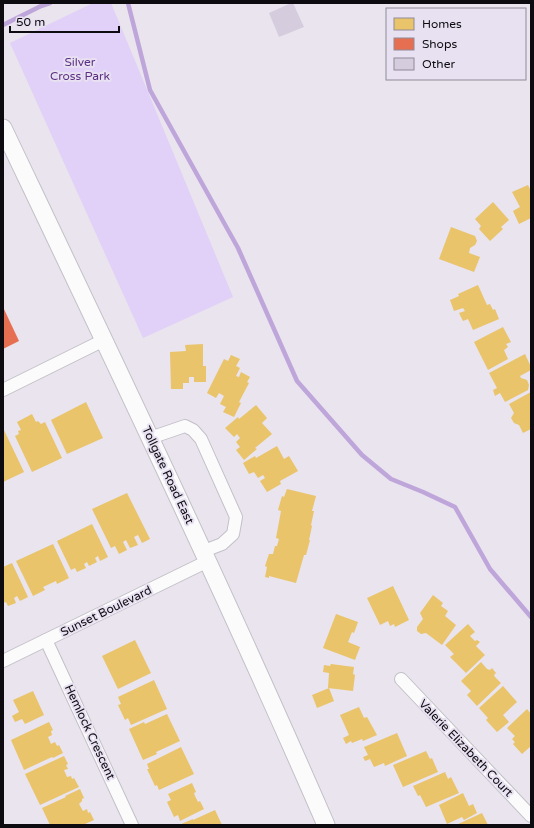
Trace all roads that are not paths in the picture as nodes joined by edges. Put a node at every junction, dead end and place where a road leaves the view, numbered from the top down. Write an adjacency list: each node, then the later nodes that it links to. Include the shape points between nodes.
1 (3, 128): 2 (street, Tollgate Road East)
2 (104, 340): 3 (street); 4 (street, Tollgate Road East)
3 (3, 390)
4 (150, 438): 5 (street, Tollgate Road East); 5 (street, Sunset Boulevard, via 185,426 201,439 236,517 233,534)
5 (206, 556): 6 (street, Sunset Boulevard); 11 (street, Tollgate Road East)
6 (46, 640): 7 (street, Sunset Boulevard); 10 (street, Hemlock Crescent)
7 (3, 661)
8 (401, 679): 9 (street, Valerie Elizabeth Court)
9 (531, 816)
10 (132, 825)
11 (326, 825)

